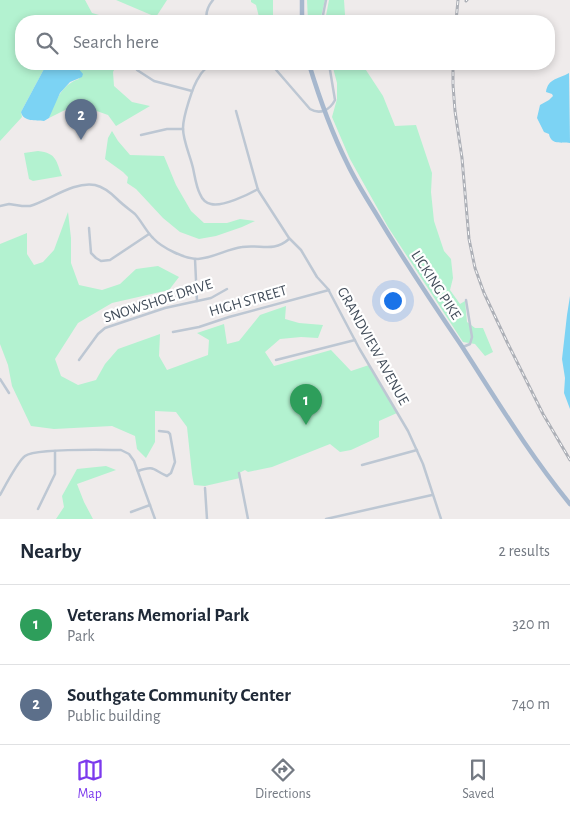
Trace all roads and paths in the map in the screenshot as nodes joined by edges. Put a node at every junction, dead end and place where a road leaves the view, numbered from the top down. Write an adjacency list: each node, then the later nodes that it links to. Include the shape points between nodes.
1 (213, 0): 4 (street)
2 (302, 0): 5 (main road)
3 (326, 0): 6 (street)
4 (206, 15)
5 (302, 15)
6 (323, 15)
7 (137, 70): 12 (street, via 154,81)
8 (205, 70): 12 (street)
9 (276, 70): 13 (street, via 310,109 317,112)
10 (311, 70): 13 (main road, LICKING PIKE)
11 (330, 70): 13 (street, via 334,100)
12 (192, 91): 15 (street)
13 (326, 110): 29 (main road, LICKING PIKE, via 362,192)
14 (236, 112): 17 (street, GRANDVIEW AVENUE)
15 (183, 129): 16 (street); 17 (street, via 200,196 205,201 217,204)
16 (141, 135)
17 (258, 189): 21 (street, GRANDVIEW AVENUE)
18 (0, 206): 20 (street, via 30,206 65,191 96,185 132,212)
19 (89, 228): 20 (street, via 91,253 101,261 110,260)
20 (149, 234): 22 (street, via 163,246)
21 (290, 239): 22 (street, via 276,247 241,247); 24 (street, GRANDVIEW AVENUE)
22 (195, 259): 26 (street)
23 (227, 288): 26 (street, SNOWSHOE DRIVE, via 211,298)
24 (329, 290): 27 (street, HIGH STREET); 28 (street, GRANDVIEW AVENUE)
25 (466, 300): 29 (street, via 472,337 470,344)
26 (197, 301): 30 (street, SNOWSHOE DRIVE, via 105,328)
27 (173, 332)
28 (355, 340): 31 (street); 35 (street, GRANDVIEW AVENUE, via 408,430)
29 (462, 348): 43 (main road, LICKING PIKE, via 548,477)
30 (79, 360)
31 (276, 360)
32 (0, 379): 33 (street)
33 (10, 393)
34 (159, 431): 38 (street, via 170,434 175,462 172,473 167,476 148,467)
35 (416, 450): 37 (street); 42 (street, GRANDVIEW AVENUE)
36 (55, 451): 38 (street, via 121,450 130,455); 41 (street, via 30,454 22,459); 45 (street, via 55,474)
37 (362, 465)
38 (138, 471): 44 (street)
39 (239, 473): 49 (street)
40 (205, 488): 48 (street)
41 (0, 495)
42 (433, 495): 50 (street); 51 (street, GRANDVIEW AVENUE)
43 (570, 504)
44 (150, 505): 46 (street); 47 (street)
45 (38, 509)
46 (132, 512)
47 (155, 519)
48 (207, 519)
49 (248, 519)
50 (326, 519)
51 (441, 519)

